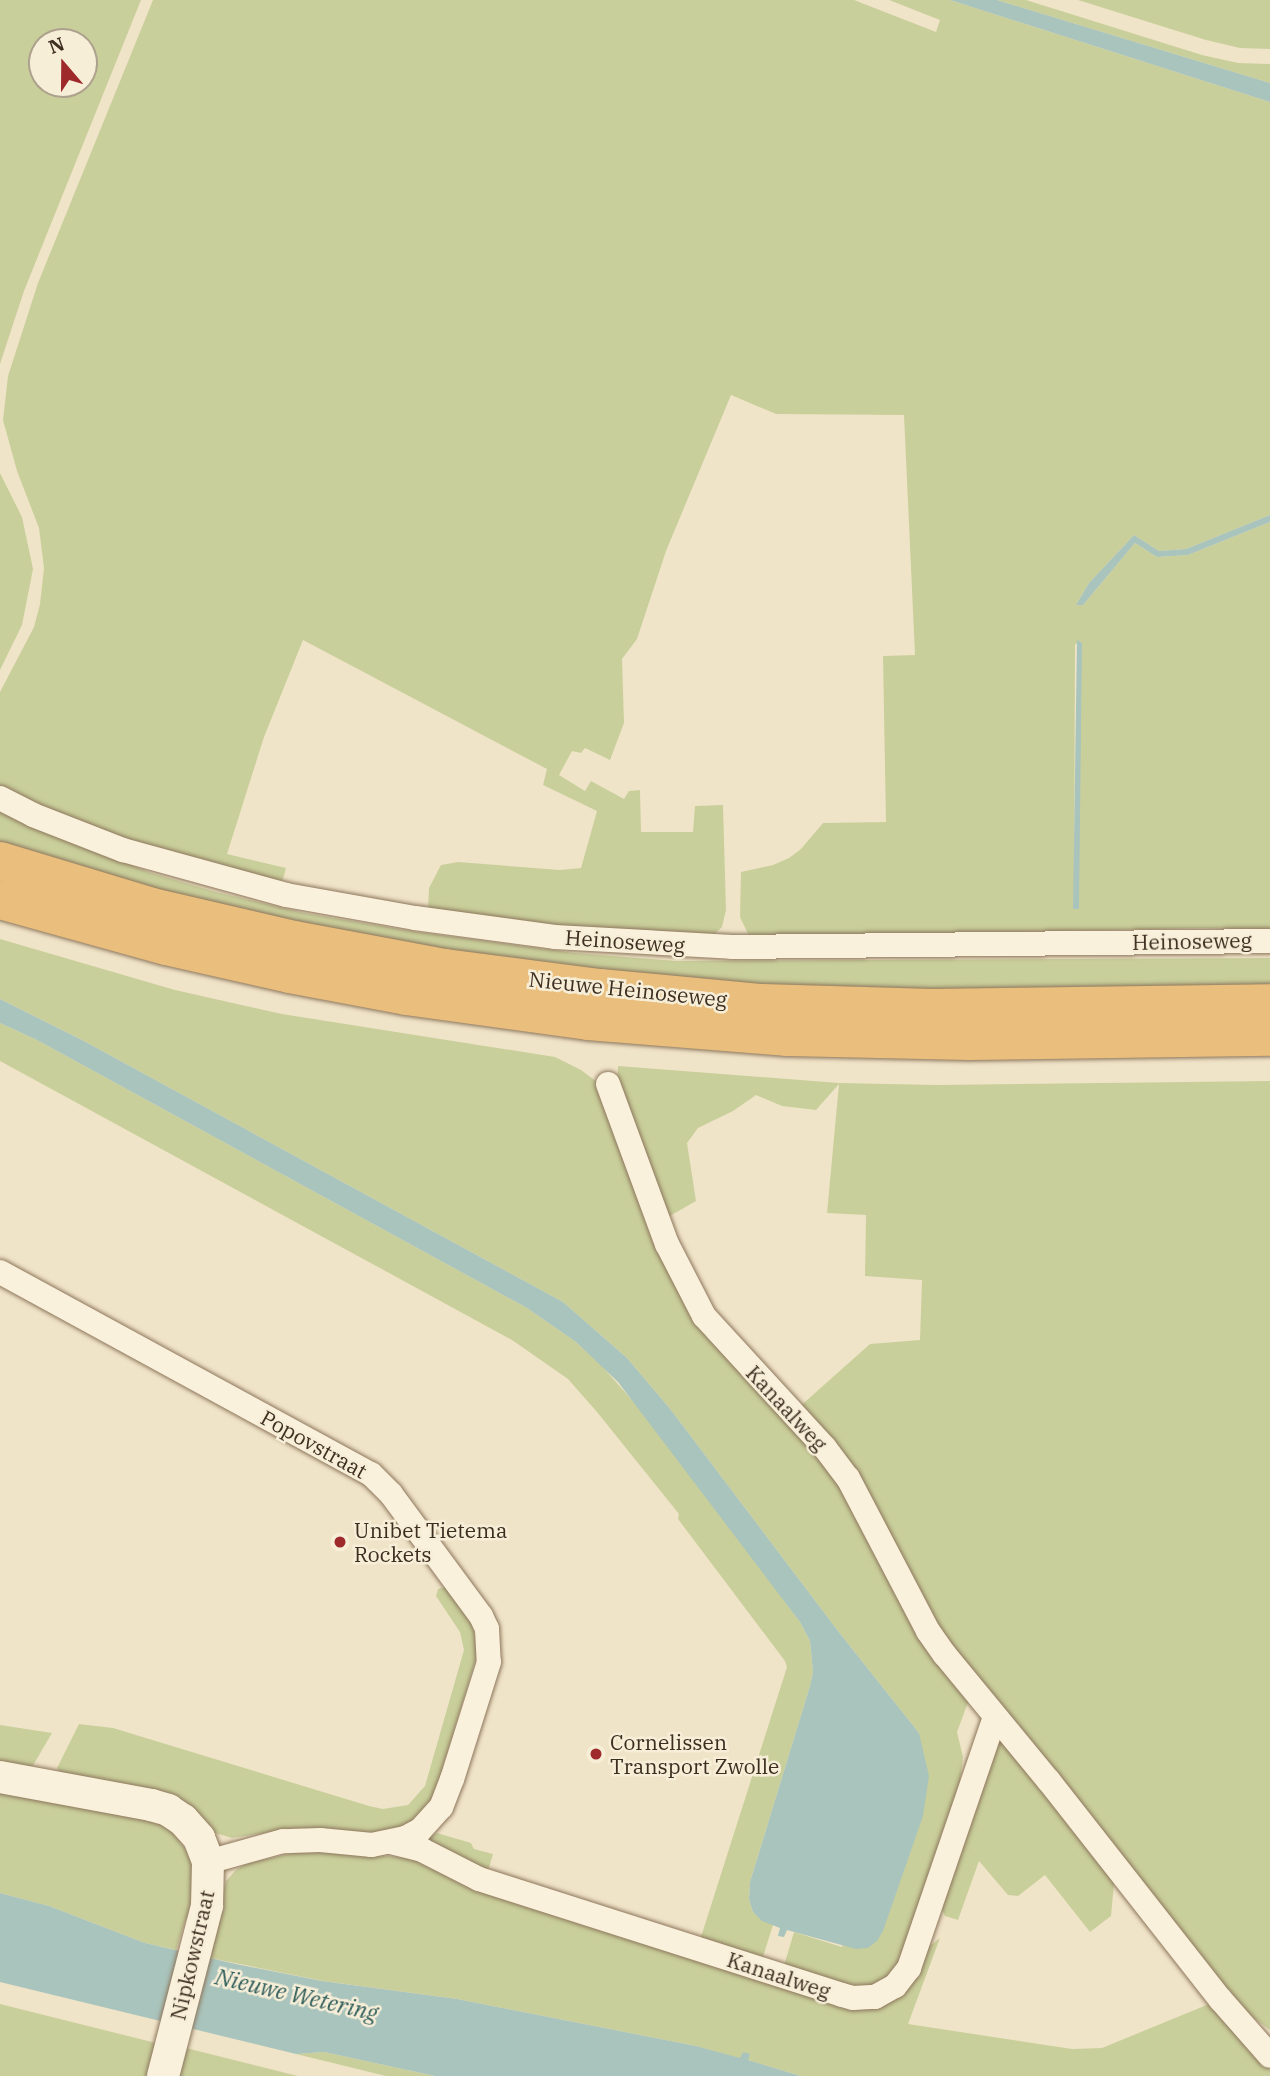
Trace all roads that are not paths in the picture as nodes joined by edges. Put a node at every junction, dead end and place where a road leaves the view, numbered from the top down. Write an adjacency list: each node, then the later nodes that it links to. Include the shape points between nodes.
1 (0, 798): 4 (street, Heinoseweg, via 123,849 286,895 555,937 744,947)
2 (0, 861): 5 (highway, Nieuwe Heinoseweg, via 152,907 294,940 445,968 600,988 762,1003 932,1008)
3 (0, 900): 6 (highway, Nieuwe Heinoseweg, via 289,974 406,996 588,1021 802,1037 969,1041)
4 (1270, 940)
5 (1270, 1003)
6 (1270, 1037)
7 (608, 1084): 9 (street, Kanaalweg, via 667,1244 704,1316 848,1478 928,1631)
8 (0, 1272): 11 (street, Popovstraat, via 371,1474 391,1493 481,1616 487,1629 489,1662 447,1795 432,1820)
9 (995, 1717): 11 (street, Kanaalweg, via 909,1968 895,1986 875,1997 842,1996 479,1879 422,1850); 13 (street, Kanaalweg)
10 (0, 1777): 12 (street, Nipkowstraat, via 168,1810 194,1830)
11 (391, 1842): 12 (street, Popovstraat, via 283,1841)
12 (208, 1862): 14 (street, Nipkowstraat, via 209,1891 202,1927)
13 (1270, 2056)
14 (166, 2064)

